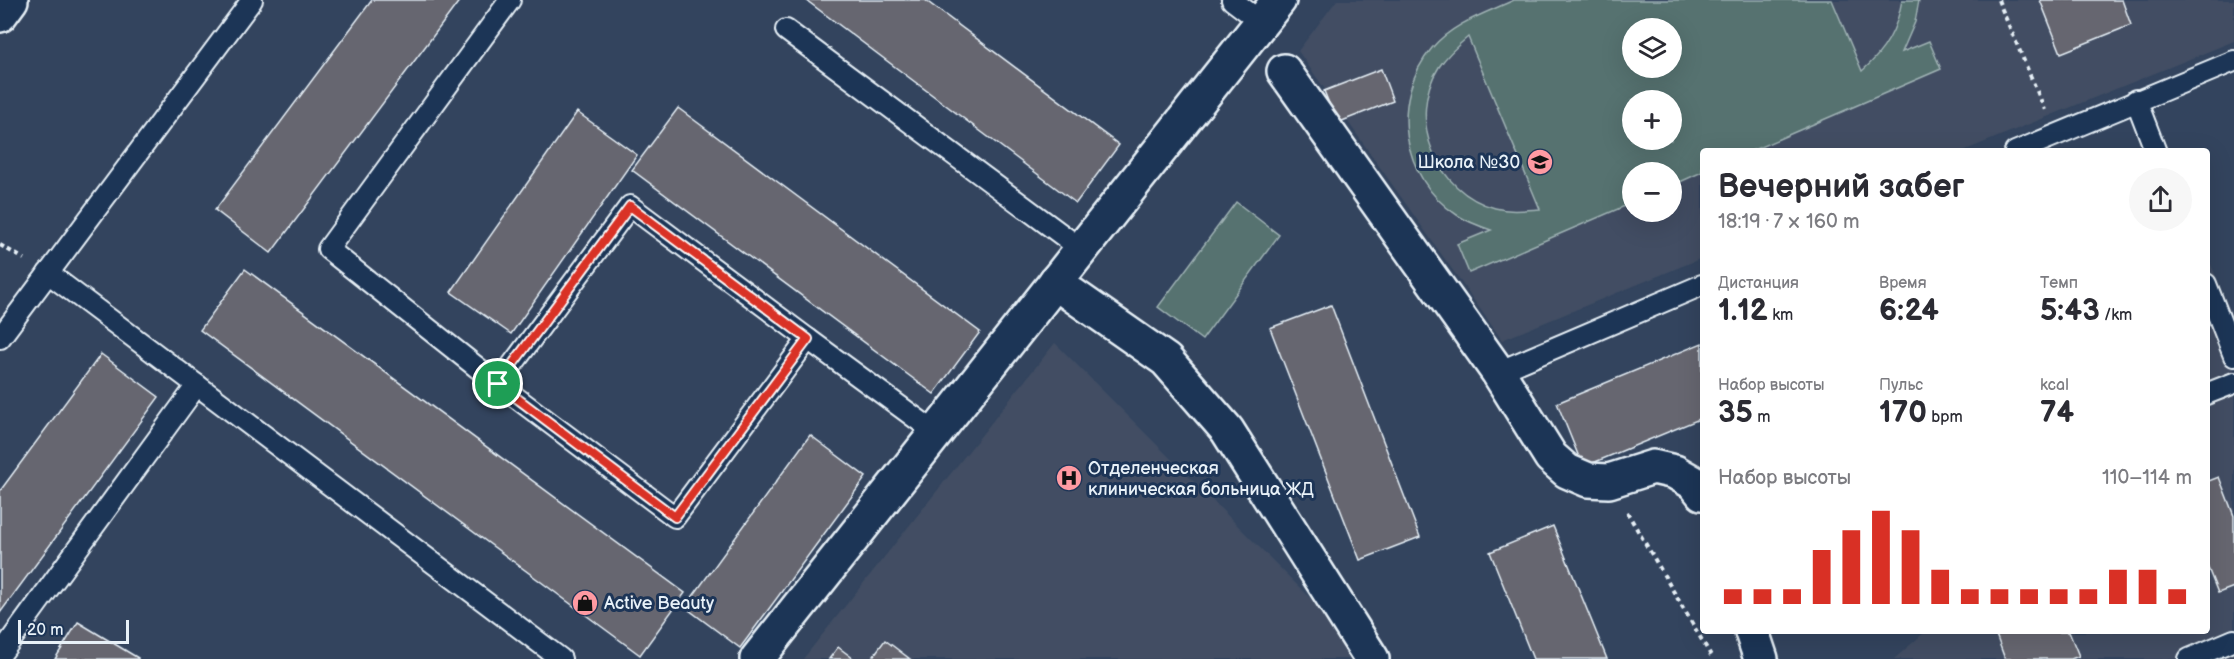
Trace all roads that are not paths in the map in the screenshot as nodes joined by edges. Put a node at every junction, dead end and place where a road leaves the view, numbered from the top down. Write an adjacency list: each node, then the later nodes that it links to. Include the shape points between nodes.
1 (11, 0): 6 (street)
2 (252, 0): 14 (lane)
3 (510, 0): 23 (lane, via 328,249)
4 (1232, 0): 5 (lane)
5 (1270, 11): 13 (street)
6 (0, 15)
7 (786, 30): 13 (lane)
8 (2234, 60): 10 (lane)
9 (1284, 71): 21 (street)
10 (2136, 100): 11 (lane); 12 (lane)
11 (2024, 148)
12 (2154, 148)
13 (1081, 249): 15 (street)
14 (48, 273): 18 (lane); 24 (lane)
15 (1056, 281): 26 (street); 33 (street, via 1166,360 1227,430)
16 (1700, 286): 21 (lane)
17 (2210, 294): 20 (lane)
18 (0, 338)
19 (808, 339): 23 (lane, via 675,517); 23 (lane, via 630,206); 26 (lane)
20 (2234, 356)
21 (1498, 372): 27 (street, via 1551,457 1567,471 1588,480 1609,481 1653,467 1675,472)
22 (2234, 382): 25 (lane)
23 (498, 384)
24 (197, 385): 30 (lane); 31 (lane)
25 (2210, 392)
26 (936, 433): 32 (street)
27 (1700, 490)
28 (1753, 634): 34 (street)
29 (2234, 640): 35 (lane)
30 (1, 657)
31 (561, 659)
32 (757, 659)
33 (1372, 659)
34 (1761, 659)
35 (2189, 659)

